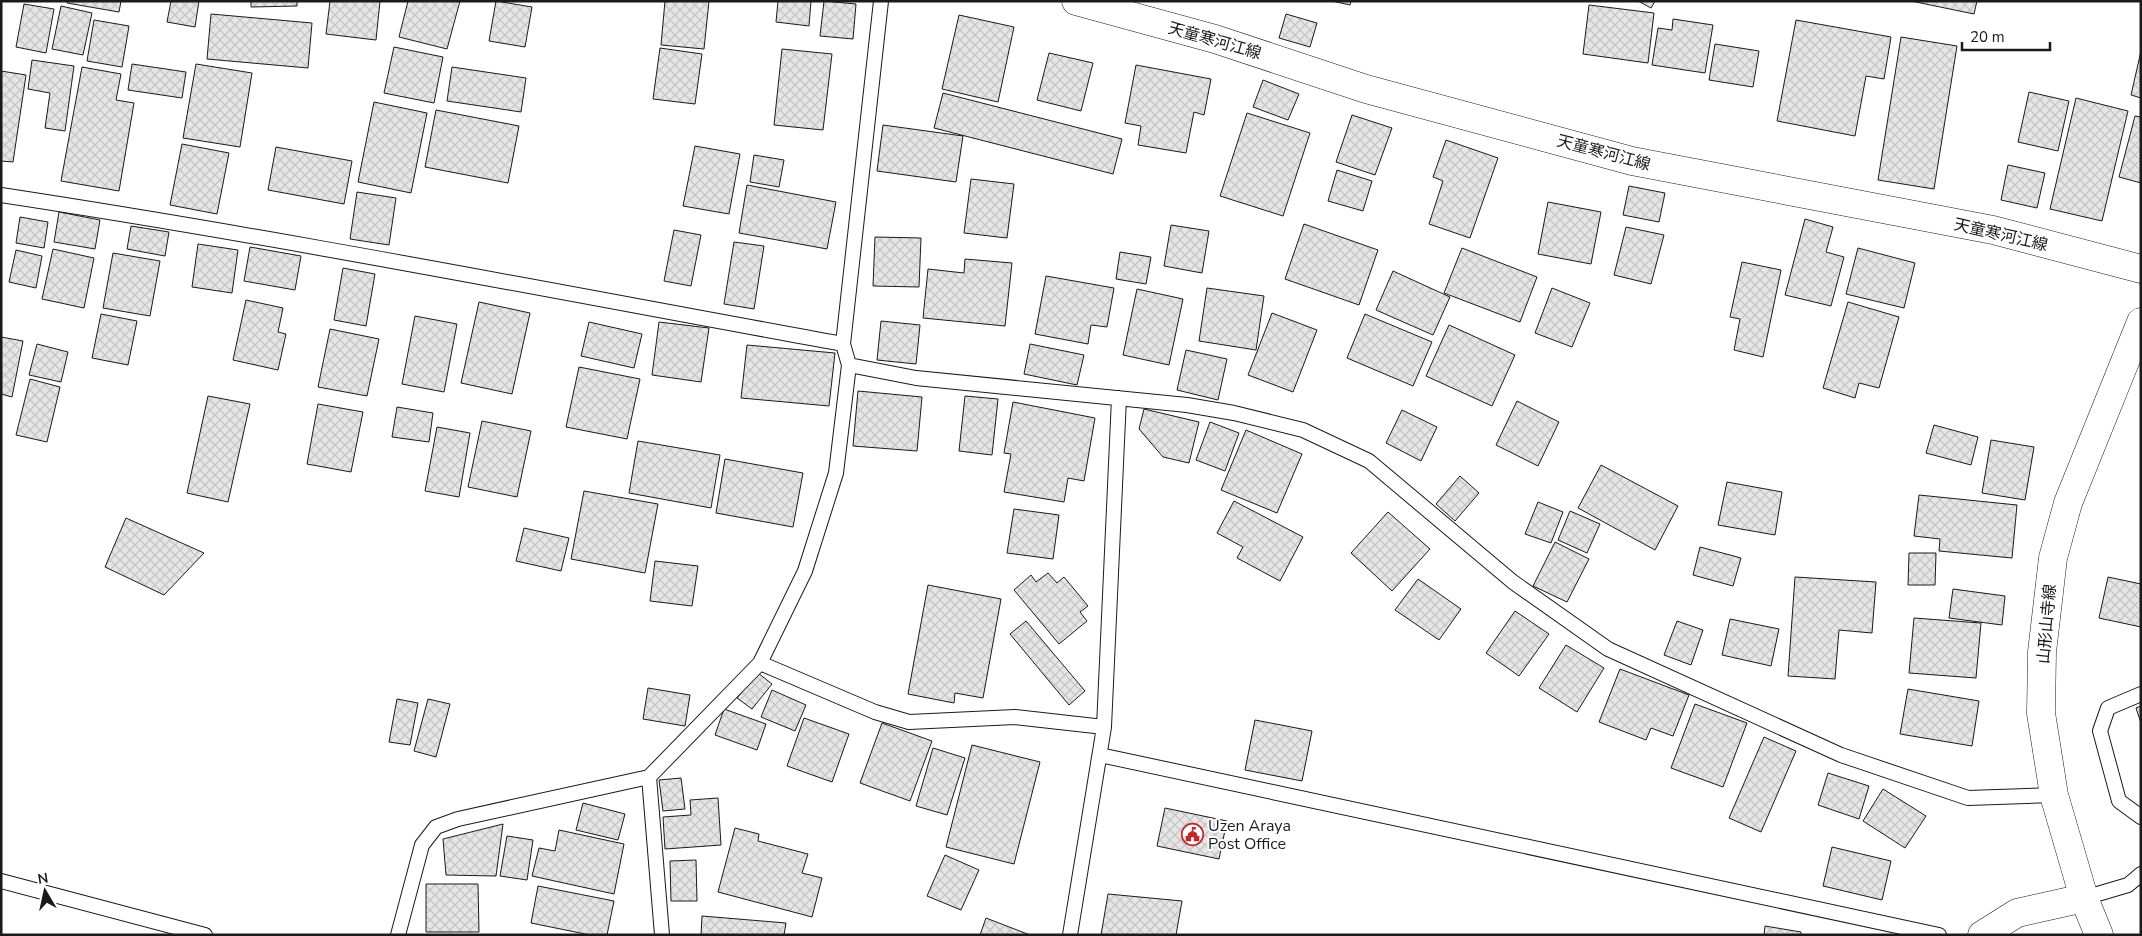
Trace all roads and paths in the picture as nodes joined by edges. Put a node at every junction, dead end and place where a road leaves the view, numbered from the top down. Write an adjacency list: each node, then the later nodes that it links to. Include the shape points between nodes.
1 (881, 1): 6 (lane)
2 (1076, 1): 4 (main road, 天童寒河江線, via 1215,39 1366,89 1632,161 1993,230)
3 (1, 195): 6 (lane, via 458,272)
4 (2141, 269)
5 (2141, 322): 14 (main road, 山形山寺線, via 2068,503 2053,558 2042,652 2041,713)
6 (844, 344): 7 (lane)
7 (849, 365): 8 (lane, via 916,378); 9 (lane, via 836,473 805,571)
8 (1119, 398): 11 (lane); 14 (lane, via 1224,412 1303,430 1370,461 1513,582 1608,649 1841,755 1968,798)
9 (760, 663): 11 (lane, via 875,712 908,722 1016,717); 13 (lane)
10 (2141, 694): 15 (lane, via 2108,708 2100,731 2119,801)
11 (1104, 727): 12 (lane)
12 (1100, 755): 22 (lane); 23 (lane)
13 (649, 777): 20 (lane, via 458,819 436,827 422,845); 21 (lane)
14 (2054, 795): 18 (main road, 山形山寺線)
15 (2141, 817)
16 (2141, 874): 18 (lane, via 2128,885)
17 (1, 881): 19 (lane)
18 (2084, 898): 24 (main road, via 2017,913); 25 (main road, 山形山寺線)
19 (205, 935)
20 (398, 935)
21 (662, 935)
22 (1070, 935)
23 (1939, 935)
24 (1982, 935)
25 (2099, 935)

